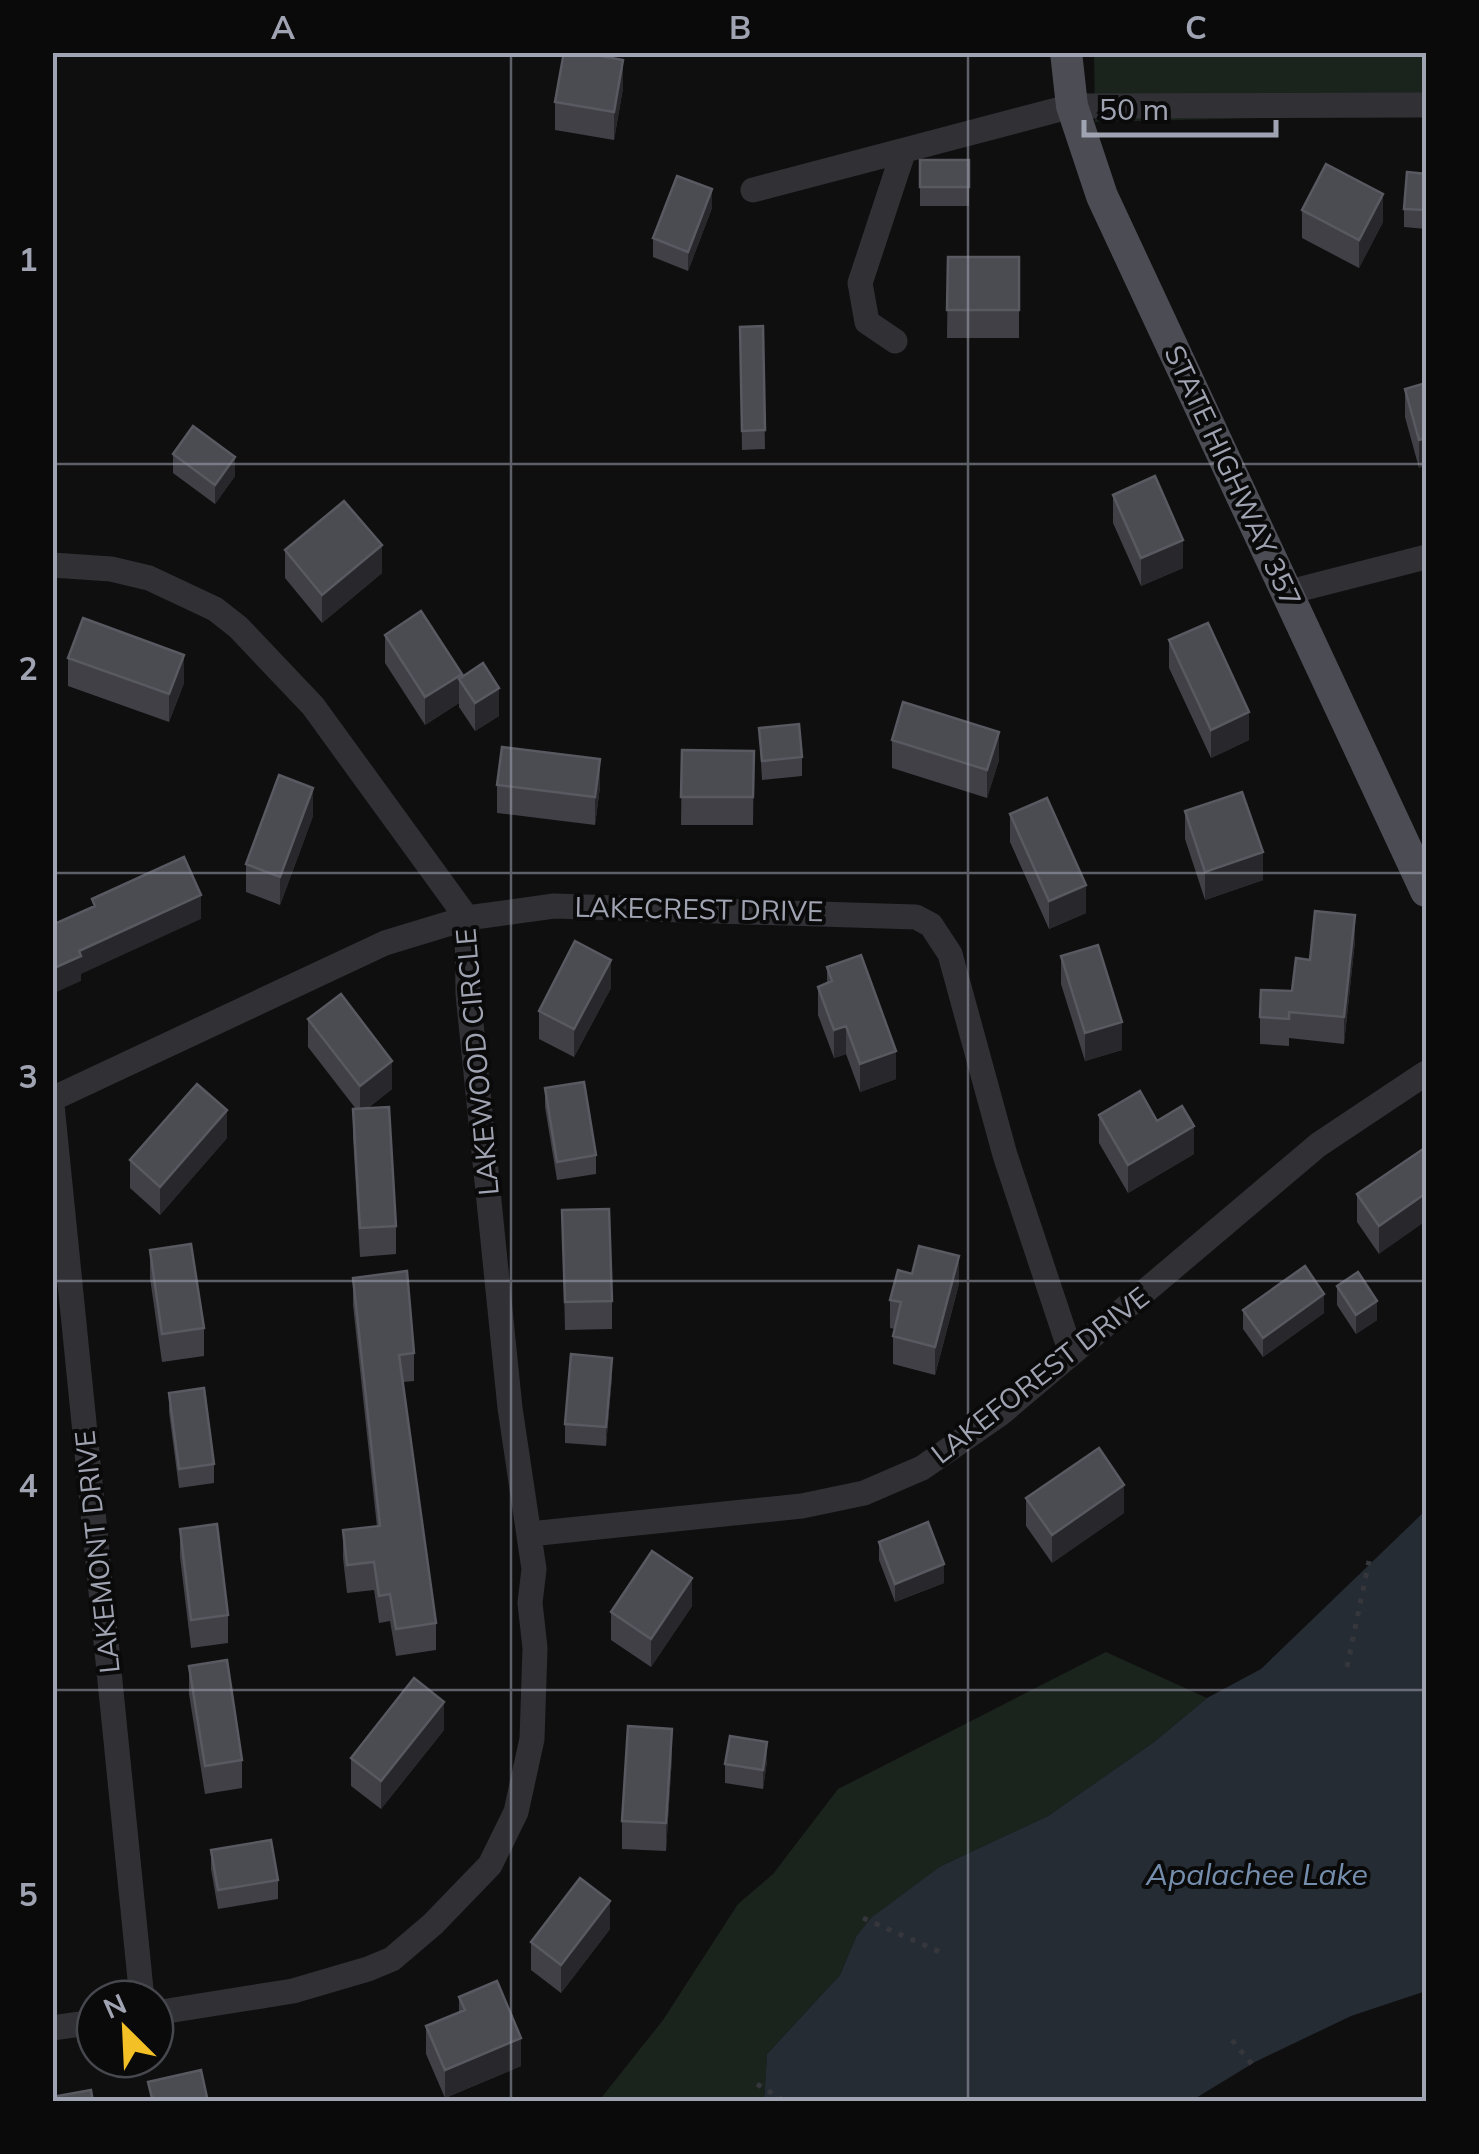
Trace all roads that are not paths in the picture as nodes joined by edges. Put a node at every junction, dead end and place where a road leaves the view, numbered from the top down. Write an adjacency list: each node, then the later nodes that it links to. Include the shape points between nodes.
1 (1066, 52): 3 (main road, STATE HIGHWAY 357)
2 (1426, 105): 3 (street)
3 (1072, 106): 4 (street); 9 (main road, STATE HIGHWAY 357, via 1102,196)
4 (903, 154): 5 (street); 6 (street, via 860,283 867,322)
5 (753, 190)
6 (896, 341)
7 (1426, 557): 9 (street)
8 (52, 565): 11 (street, LAKEWOOD CIRCLE, via 149,578 215,609 238,628 313,706)
9 (1288, 592): 10 (main road, STATE HIGHWAY 357)
10 (1426, 891)
11 (467, 918): 13 (street, LAKECREST DRIVE, via 384,943); 14 (street, LAKECREST DRIVE, via 573,906 899,913 931,926 950,954 1005,1155); 15 (street, LAKEWOOD CIRCLE, via 468,994 506,1369)
12 (1426, 1072): 14 (street, LAKEFOREST DRIVE, via 1318,1145)
13 (52, 1102): 16 (street, LAKEMONT DRIVE)
14 (1071, 1353): 15 (street, LAKEFOREST DRIVE, via 962,1442 864,1492 802,1506)
15 (530, 1534): 17 (street, LAKEWOOD CIRCLE, via 532,1739 516,1812 490,1865 392,1959 306,1988)
16 (140, 1979)
17 (175, 2010)

